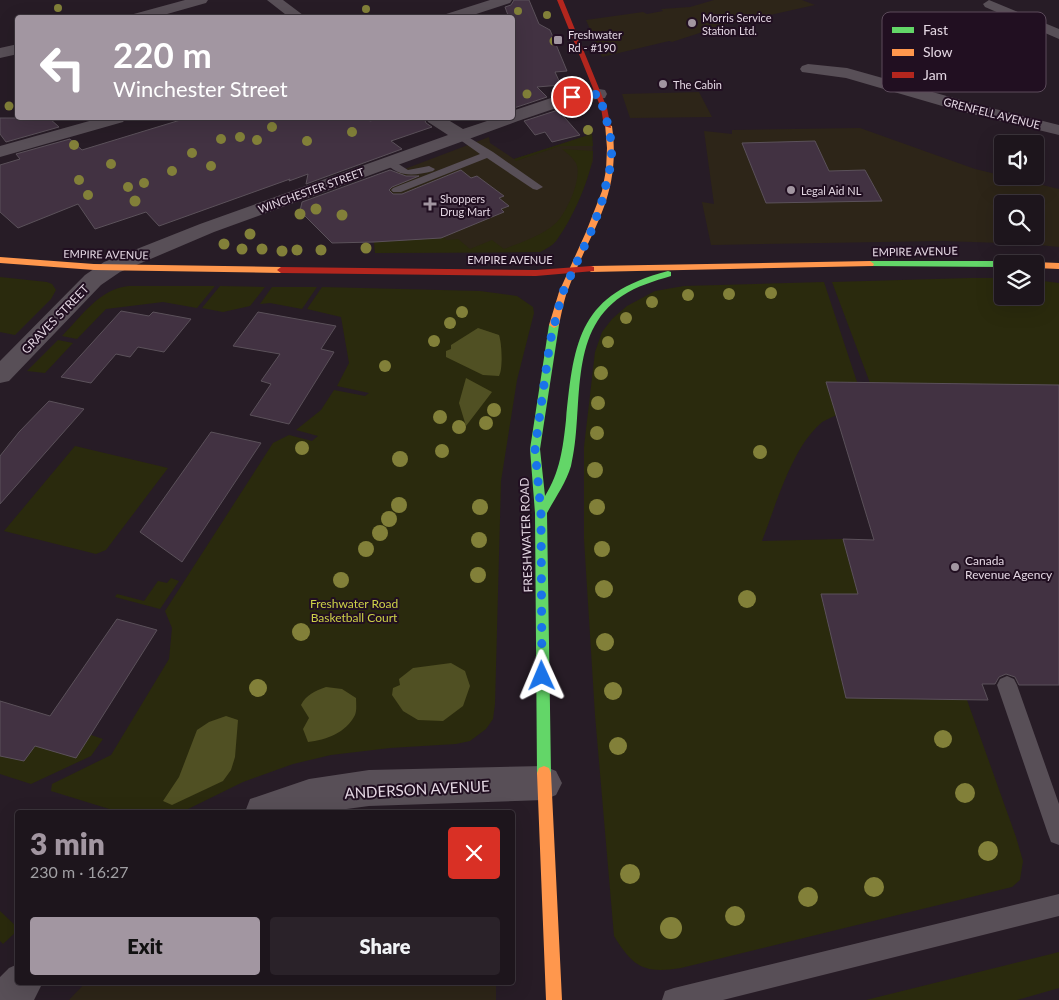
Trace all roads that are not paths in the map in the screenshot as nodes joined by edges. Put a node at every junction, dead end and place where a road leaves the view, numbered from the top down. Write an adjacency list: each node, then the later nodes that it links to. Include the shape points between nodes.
1 (201, 0): 7 (street)
2 (274, 0): 8 (street)
3 (506, 0): 9 (street)
4 (560, 0): 17 (main road, FRESHWATER ROAD)
5 (990, 4): 6 (street)
6 (1008, 12)
7 (146, 15)
8 (296, 15)
9 (458, 15)
10 (1046, 28): 11 (street)
11 (1059, 34)
12 (15, 50): 13 (street)
13 (0, 53)
14 (808, 70): 15 (street, GRENFELL AVENUE, via 847,73)
15 (882, 83)
16 (913, 92): 22 (street, GRENFELL AVENUE)
17 (599, 94): 18 (street, WINCHESTER STREET, via 572,97); 36 (main road, FRESHWATER ROAD, via 610,132 612,160 601,205)
18 (515, 116)
19 (109, 120): 24 (street)
20 (437, 120): 23 (street)
21 (504, 120): 23 (street, WINCHESTER STREET)
22 (1059, 130)
23 (460, 136): 25 (lane); 26 (street, WINCHESTER STREET)
24 (0, 152)
25 (489, 154): 27 (lane); 28 (lane)
26 (389, 161): 27 (lane, via 408,174); 34 (street, WINCHESTER STREET)
27 (458, 166): 29 (lane)
28 (537, 187)
29 (397, 190)
30 (0, 260): 34 (main road, EMPIRE AVENUE)
31 (994, 264): 35 (main road, EMPIRE AVENUE)
32 (1044, 265): 33 (main road)
33 (1059, 266)
34 (112, 267): 36 (main road, EMPIRE AVENUE, via 536,273); 37 (street, GRAVES STREET, via 93,280)
35 (698, 267): 36 (main road, EMPIRE AVENUE); 38 (main road, via 632,287 616,296 589,322 581,346 566,464)
36 (572, 270): 38 (main road, FRESHWATER ROAD, via 562,294 550,342 535,449)
37 (0, 375)
38 (541, 513): 40 (main road, FRESHWATER ROAD)
39 (1007, 685): 42 (lane)
40 (544, 783): 41 (street, ANDERSON AVENUE, via 369,788 309,796); 46 (main road, FRESHWATER ROAD)
41 (270, 810)
42 (1059, 834)
43 (1059, 905): 47 (lane)
44 (20, 985): 45 (street)
45 (6, 1000)
46 (554, 1000)
47 (674, 1000)

